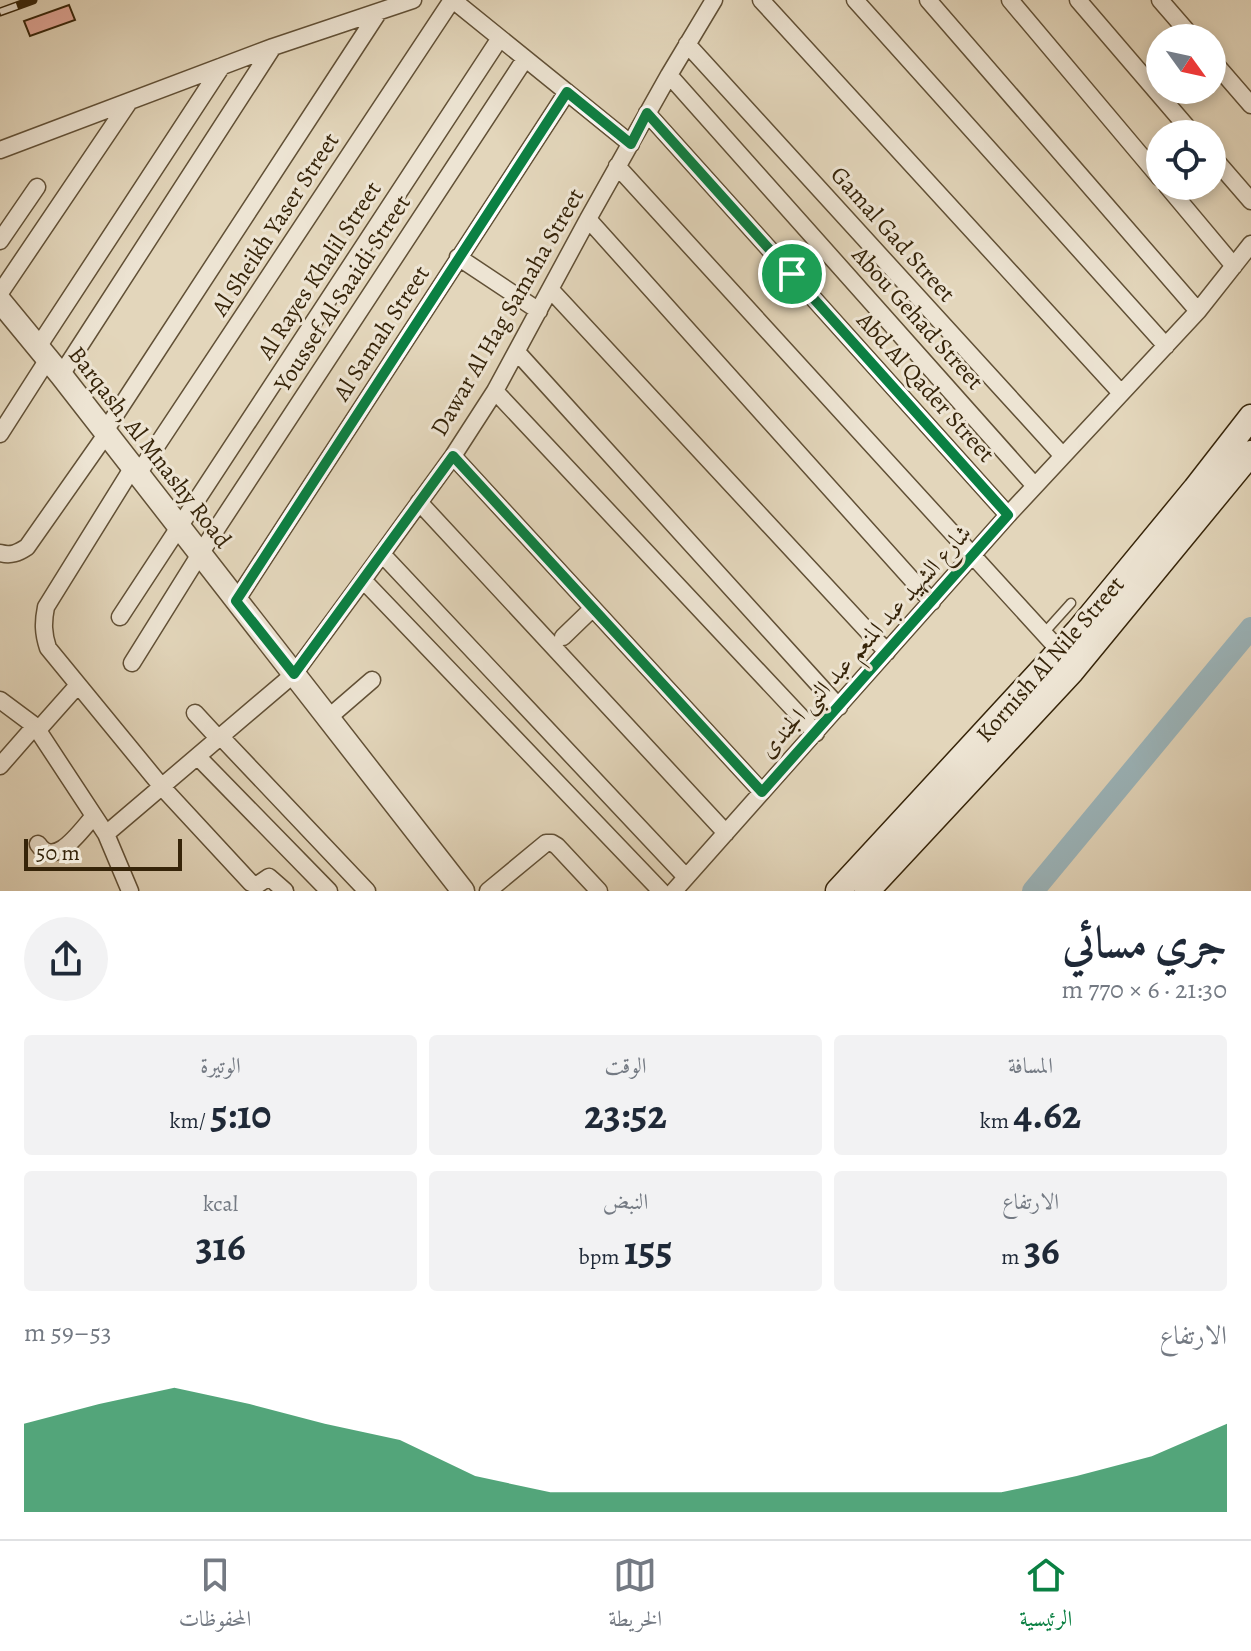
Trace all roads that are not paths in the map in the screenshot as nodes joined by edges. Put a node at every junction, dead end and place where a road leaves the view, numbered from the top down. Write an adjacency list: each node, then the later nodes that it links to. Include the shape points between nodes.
1 (413, 0): 10 (street)
2 (452, 0): 12 (street); 53 (street, Al Sheikh Yaser Street)
3 (714, 0): 13 (street, Dawar Al Hag Samaha Street)
4 (761, 0): 46 (street)
5 (855, 0): 42 (street)
6 (928, 0): 41 (street)
7 (1010, 0): 26 (street)
8 (1078, 0): 23 (street)
9 (1160, 0): 11 (street)
10 (378, 13): 14 (street); 48 (street)
11 (1181, 24)
12 (500, 38): 15 (street); 57 (street, Al Rayes Khalil Street)
13 (687, 44): 17 (street, Dawar Al Hag Samaha Street); 52 (street, Gamal Gad Street)
14 (273, 47): 16 (street); 44 (street)
15 (525, 59): 19 (street); 59 (street, Youssef Al Saaidi Street)
16 (222, 66): 20 (street); 44 (street)
17 (669, 75): 22 (street, Dawar Al Hag Samaha Street); 54 (street, Abou Gehad Street)
18 (1226, 76): 21 (street)
19 (567, 92): 24 (street); 35 (street, Al Samah Street)
20 (129, 102): 25 (street); 38 (street)
21 (1251, 105)
22 (647, 113): 24 (street, Dawar Al Hag Samaha Street); 56 (street, Abd Al Qader Street)
23 (1181, 120)
24 (631, 144): 27 (street, Dawar Al Hag Samaha Street)
25 (0, 150)
26 (1146, 161)
27 (617, 166): 32 (street, Dawar Al Hag Samaha Street); 61 (street)
28 (1226, 172): 31 (street)
29 (37, 187): 33 (street)
30 (1179, 200): 36 (street)
31 (1251, 201)
32 (588, 219): 37 (street, Dawar Al Hag Samaha Street); 64 (street)
33 (0, 241)
34 (1251, 244): 36 (street, شارع الشهيد عبد المنعم عبد النبى الجندى)
35 (458, 257): 40 (street); 63 (street, Al Samah Street)
36 (1234, 266): 41 (street, شارع الشهيد عبد المنعم عبد النبى الجندى)
37 (550, 289): 40 (street, Dawar Al Hag Samaha Street); 71 (street)
38 (0, 293)
39 (0, 301): 44 (street, Barqash, Al Mnashy Road)
40 (539, 311): 43 (street, Dawar Al Hag Samaha Street)
41 (1198, 311): 42 (street, شارع الشهيد عبد المنعم عبد النبى الجندى)
42 (1166, 346): 46 (street, شارع الشهيد عبد المنعم عبد النبى الجندى)
43 (517, 352): 45 (street, Dawar Al Hag Samaha Street); 78 (street)
44 (49, 360): 48 (street, Barqash, Al Mnashy Road); 49 (street)
45 (495, 391): 51 (street, Dawar Al Hag Samaha Street); 82 (street)
46 (1121, 393): 52 (street, شارع الشهيد عبد المنعم عبد النبى الجندى)
47 (1251, 417): 70 (main road, Kornish Al Nile Street)
48 (106, 432): 53 (street, Barqash, Al Mnashy Road); 58 (street, via 27,547)
49 (0, 434)
50 (1251, 453): 76 (main road, Kornish Al Nile Street, via 1094,646)
51 (453, 456): 55 (street, Dawar Al Hag Samaha Street); 66 (street)
52 (1063, 456): 54 (street, شارع الشهيد عبد المنعم عبد النبى الجندى)
53 (136, 470): 57 (street, Barqash, Al Mnashy Road); 75 (street, Al Sheikh Yaser Street, via 46,607 48,648)
54 (1035, 486): 56 (street, شارع الشهيد عبد المنعم عبد النبى الجندى)
55 (419, 502): 60 (street, Dawar Al Hag Samaha Street); 89 (street)
56 (1008, 515): 61 (street, شارع الشهيد عبد المنعم عبد النبى الجندى)
57 (179, 527): 59 (street, Barqash, Al Mnashy Road); 67 (street, Al Rayes Khalil Street)
58 (0, 553)
59 (200, 554): 63 (street, Barqash, Al Mnashy Road); 72 (street, Youssef Al Saaidi Street)
60 (382, 554): 62 (street, Dawar Al Hag Samaha Street); 92 (street)
61 (973, 555): 64 (street, شارع الشهيد عبد المنعم عبد النبى الجندى); 68 (street)
62 (363, 580): 73 (street, Dawar Al Hag Samaha Street); 100 (street)
63 (236, 601): 73 (street, Barqash, Al Mnashy Road)
64 (932, 602): 71 (street, شارع الشهيد عبد المنعم عبد النبى الجندى)
65 (1071, 603): 68 (lane)
66 (592, 609): 69 (street); 87 (street)
67 (120, 617)
68 (1044, 633): 70 (street)
69 (563, 637)
70 (1060, 651): 76 (main road, Kornish Al Nile Street)
71 (887, 652): 78 (street, شارع الشهيد عبد المنعم عبد النبى الجندى)
72 (132, 663)
73 (294, 674): 80 (street, Barqash, Al Mnashy Road); 83 (street, Dawar Al Hag Samaha Street)
74 (372, 680): 80 (street)
75 (78, 685): 81 (street); 86 (street, Al Sheikh Yaser Street)
76 (1042, 688): 102 (main road, Kornish Al Nile Street); 103 (main road, Kornish Al Nile Street)
77 (0, 700): 81 (street)
78 (839, 707): 82 (street, شارع الشهيد عبد المنعم عبد النبى الجندى)
79 (195, 713): 83 (street)
80 (328, 718): 97 (street, Barqash, Al Mnashy Road)
81 (36, 728): 85 (street); 88 (street)
82 (816, 733): 87 (street, شارع الشهيد عبد المنعم عبد النبى الجندى)
83 (220, 738): 84 (street, Dawar Al Hag Samaha Street); 96 (street)
84 (198, 757): 86 (street, Dawar Al Hag Samaha Street); 95 (street)
85 (0, 766)
86 (162, 787): 90 (street, Dawar Al Hag Samaha Street); 94 (street, Al Sheikh Yaser Street, via 252,885 269,877)
87 (762, 792): 89 (street, شارع الشهيد عبد المنعم عبد النبى الجندى)
88 (94, 816): 90 (street); 91 (street, via 59,853 50,854)
89 (726, 833): 92 (street, شارع الشهيد عبد المنعم عبد النبى الجندى)
90 (106, 834): 93 (street)
91 (38, 844)
92 (686, 877): 101 (street, شارع الشهيد عبد المنعم عبد النبى الجندى)
93 (130, 891)
94 (285, 891)
95 (329, 891)
96 (367, 891)
97 (463, 891)
98 (488, 891): 99 (street, via 549,842)
99 (599, 891)
100 (661, 891)
101 (674, 891)
102 (838, 891)
103 (867, 891)

